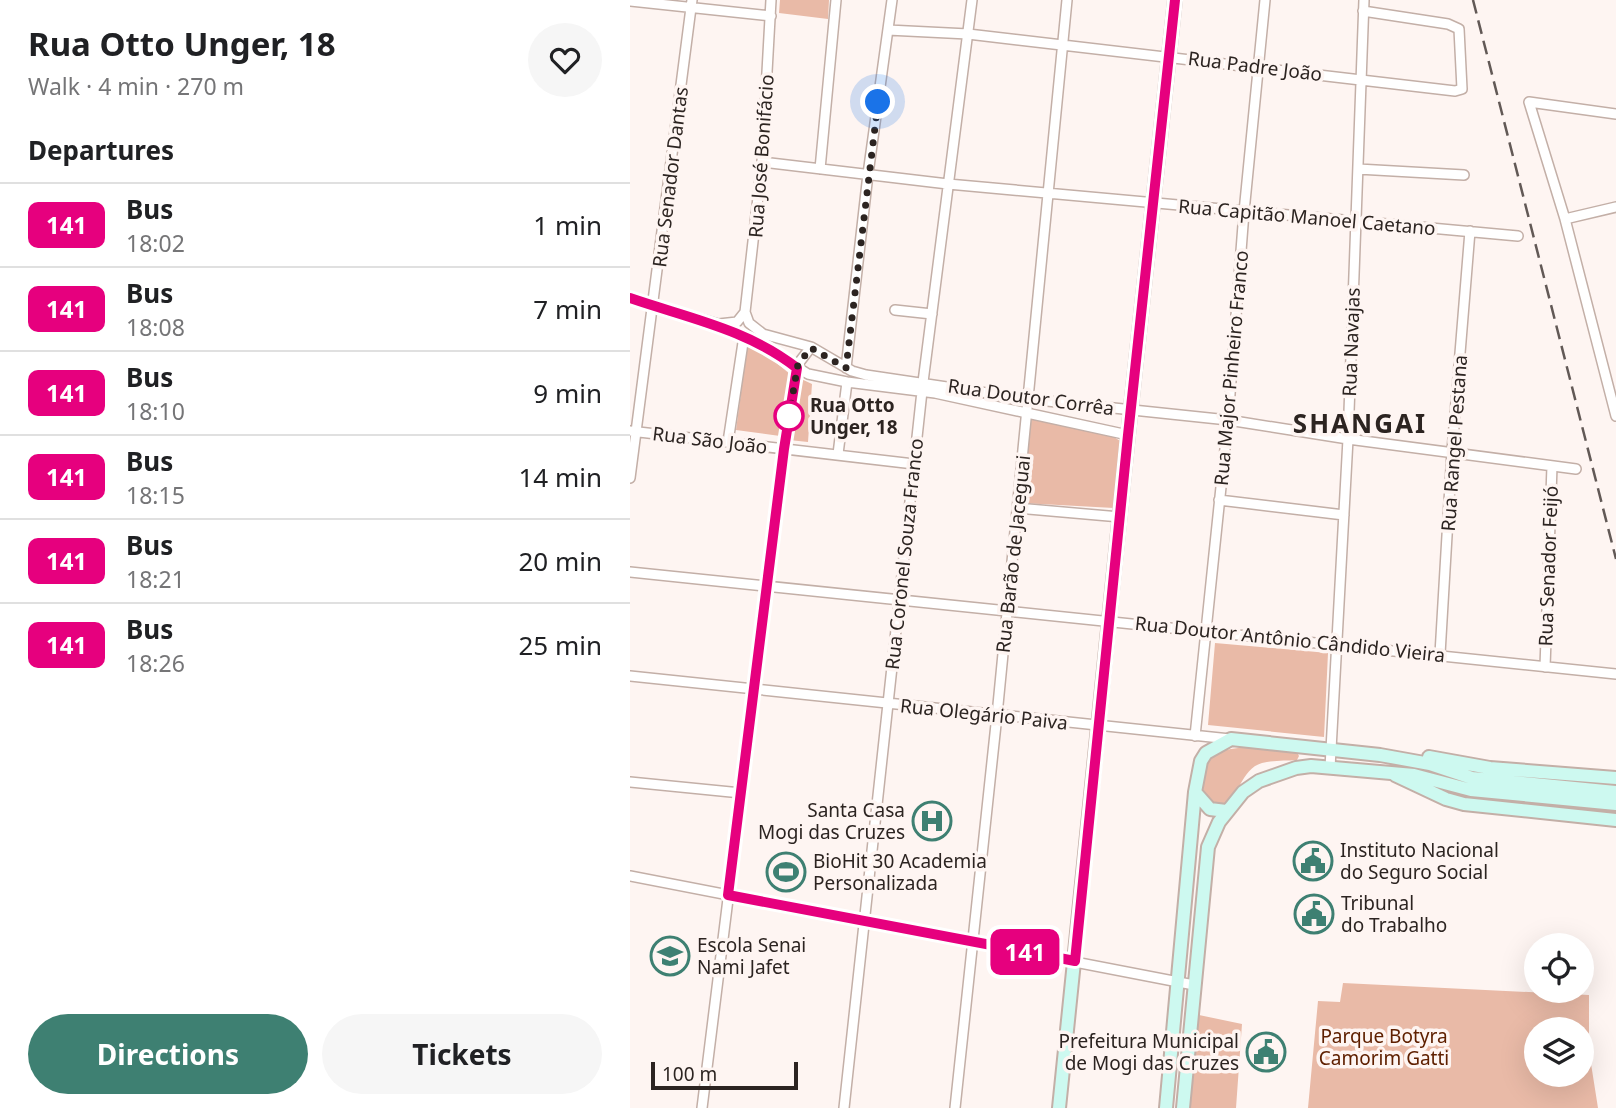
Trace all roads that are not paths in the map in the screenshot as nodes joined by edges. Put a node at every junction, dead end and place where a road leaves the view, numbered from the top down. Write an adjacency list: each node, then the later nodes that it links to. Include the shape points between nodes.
1 (771, 0): 12 (street, Rua José Bonifácio)
2 (836, 0): 21 (street)
3 (892, 0): 13 (street)
4 (972, 0): 14 (street, Rua Coronel Souza Franco)
5 (1067, 0): 15 (street, Rua Barão de Jaceguai)
6 (1175, 0): 16 (main road)
7 (1265, 0): 17 (street, Rua Major Pinheiro Franco)
8 (1364, 0): 11 (street, Rua Navajas)
9 (630, 1): 10 (street)
10 (692, 3): 12 (street); 35 (street, Rua Senador Dantas)
11 (1363, 12): 18 (street, Rua Navajas); 18 (street, Rua Padre João, via 1454,25 1461,32 1464,85 1455,91)
12 (771, 16): 20 (street, Rua José Bonifácio)
13 (888, 30): 14 (street, Rua Padre João); 23 (street)
14 (968, 34): 15 (street, Rua Padre João); 25 (street, Rua Coronel Souza Franco)
15 (1063, 44): 16 (street, Rua Padre João); 26 (street, Rua Barão de Jaceguai)
16 (1170, 56): 17 (street, Rua Padre João); 27 (main road)
17 (1258, 67): 18 (street, Rua Padre João); 29 (street, Rua Major Pinheiro Franco)
18 (1360, 78): 22 (street, Rua Navajas)
19 (1616, 114): 30 (street, via 1529,102)
20 (762, 162): 21 (street, Rua Capitão Manoel Caetano); 37 (street, Rua José Bonifácio)
21 (820, 169): 23 (street, Rua Capitão Manoel Caetano)
22 (1358, 169): 24 (street); 31 (street, Rua Navajas)
23 (868, 174): 25 (street, Rua Capitão Manoel Caetano); 43 (street)
24 (1464, 175)
25 (948, 184): 26 (street, Rua Capitão Manoel Caetano); 38 (street, Rua Coronel Souza Franco)
26 (1048, 193): 27 (street, Rua Capitão Manoel Caetano); 47 (street, Rua Barão de Jaceguai)
27 (1153, 204): 29 (street, Rua Capitão Manoel Caetano); 48 (main road)
28 (1616, 206): 30 (street)
29 (1244, 212): 31 (street, Rua Capitão Manoel Caetano); 51 (street, Rua Major Pinheiro Franco)
30 (1565, 219): 46 (street)
31 (1356, 221): 32 (street, Rua Capitão Manoel Caetano); 54 (street, Rua Navajas)
32 (1470, 231): 33 (street, Rua Capitão Manoel Caetano); 57 (street, Rua Rangel Pestana)
33 (1517, 236)
34 (630, 298): 35 (street, Rua Doutor Corrêa)
35 (654, 306): 39 (street, Rua Doutor Corrêa); 52 (street, Rua Senador Dantas)
36 (895, 310): 38 (street)
37 (745, 312): 39 (street, via 737,322); 41 (street, Rua Doutor Corrêa, via 749,323 763,334)
38 (932, 314): 45 (street, Rua Coronel Souza Franco)
39 (718, 324): 40 (street, Rua Doutor Corrêa)
40 (744, 336): 42 (street, Rua Doutor Corrêa); 55 (street)
41 (811, 348): 42 (street); 43 (street, Rua Doutor Corrêa)
42 (797, 368): 44 (street, Rua Doutor Corrêa); 56 (street)
43 (846, 368): 45 (street, Rua Doutor Corrêa)
44 (847, 382): 45 (street, Rua Doutor Corrêa); 58 (street)
45 (923, 387): 47 (street, Rua Doutor Corrêa); 49 (street, Rua Doutor Corrêa); 59 (street, Rua Coronel Souza Franco)
46 (1613, 392): 50 (street)
47 (1028, 399): 48 (street, Rua Doutor Corrêa); 49 (street, Rua Barão de Jaceguai)
48 (1131, 411): 51 (street, Rua Doutor Corrêa); 53 (main road)
49 (1028, 413): 53 (street, Rua Doutor Corrêa); 64 (street, Rua Barão de Jaceguai)
50 (1616, 416)
51 (1228, 420): 54 (street, Rua Doutor Corrêa); 63 (street, Rua Major Pinheiro Franco)
52 (633, 431): 55 (street, Rua São João); 62 (street, Rua Senador Dantas)
53 (1128, 435): 66 (main road)
54 (1348, 439): 57 (street, Rua Doutor Corrêa); 65 (street, Rua Navajas)
55 (728, 442): 56 (street, Rua São João)
56 (784, 449): 58 (street, Rua São João); 68 (street)
57 (1452, 451): 60 (street, Rua Doutor Corrêa); 74 (street, Rua Rangel Pestana)
58 (838, 454): 59 (street, Rua São João)
59 (914, 464): 69 (street, Rua Coronel Souza Franco)
60 (1552, 466): 61 (street, Rua Doutor Corrêa); 75 (street, Rua Senador Feijó)
61 (1576, 469)
62 (630, 478)
63 (1219, 500): 65 (street); 72 (street, Rua Major Pinheiro Franco)
64 (1017, 508): 66 (street); 70 (street, Rua Barão de Jaceguai)
65 (1344, 515): 73 (street, Rua Navajas)
66 (1120, 517): 71 (main road)
67 (630, 572): 68 (street, Rua Doutor Antônio Cândido Vieira)
68 (767, 585): 69 (street, Rua Doutor Antônio Cândido Vieira); 78 (street)
69 (899, 598): 70 (street, Rua Doutor Antônio Cândido Vieira); 79 (street, Rua Coronel Souza Franco)
70 (1007, 609): 71 (street, Rua Doutor Antônio Cândido Vieira); 80 (street, Rua Barão de Jaceguai)
71 (1110, 620): 72 (street, Rua Doutor Antônio Cândido Vieira); 81 (main road)
72 (1206, 631): 73 (street, Rua Doutor Antônio Cândido Vieira); 82 (street, Rua Major Pinheiro Franco)
73 (1336, 644): 74 (street, Rua Doutor Antônio Cândido Vieira); 84 (street, Rua Navajas)
74 (1440, 654): 75 (street, Rua Doutor Antônio Cândido Vieira)
75 (1545, 667): 76 (street, Rua Doutor Antônio Cândido Vieira)
76 (1616, 674)
77 (630, 676): 78 (street, Rua Olegário Paiva)
78 (754, 689): 79 (street, Rua Olegário Paiva); 92 (street)
79 (887, 703): 80 (street, Rua Olegário Paiva); 98 (street, Rua Coronel Souza Franco)
80 (997, 715): 81 (street, Rua Olegário Paiva); 99 (street, Rua Barão de Jaceguai)
81 (1098, 726): 82 (street, Rua Olegário Paiva); 100 (main road)
82 (1195, 736): 83 (street, Rua Olegário Paiva)
83 (1231, 739): 84 (main road, Rua Olegário Paiva); 90 (main road, via 1206,753)
84 (1330, 748): 85 (main road, Rua Olegário Paiva); 86 (street, Rua Navajas)
85 (1380, 755): 88 (main road); 91 (main road, via 1472,778)
86 (1329, 768): 87 (main road); 94 (main road, via 1296,768 1270,776 1243,792)
87 (1392, 773): 93 (main road, via 1471,790); 95 (main road, via 1464,804)
88 (1616, 778)
89 (630, 782): 92 (street)
90 (1195, 792): 94 (main road, via 1210,809); 101 (main road)
91 (1616, 792)
92 (741, 793): 97 (street)
93 (1616, 804)
94 (1226, 811): 102 (main road, via 1208,847)
95 (1616, 820)
96 (630, 876): 97 (street)
97 (728, 895): 98 (street); 103 (street)
98 (865, 921): 99 (street); 104 (street, Rua Coronel Souza Franco)
99 (971, 942): 100 (street); 105 (street, Rua Barão de Jaceguai)
100 (1075, 961): 101 (street); 106 (main road)
101 (1177, 981): 102 (street); 107 (main road)
102 (1194, 985): 108 (main road)
103 (702, 1108)
104 (845, 1108)
105 (955, 1108)
106 (1059, 1108)
107 (1166, 1108)
108 (1183, 1108)

